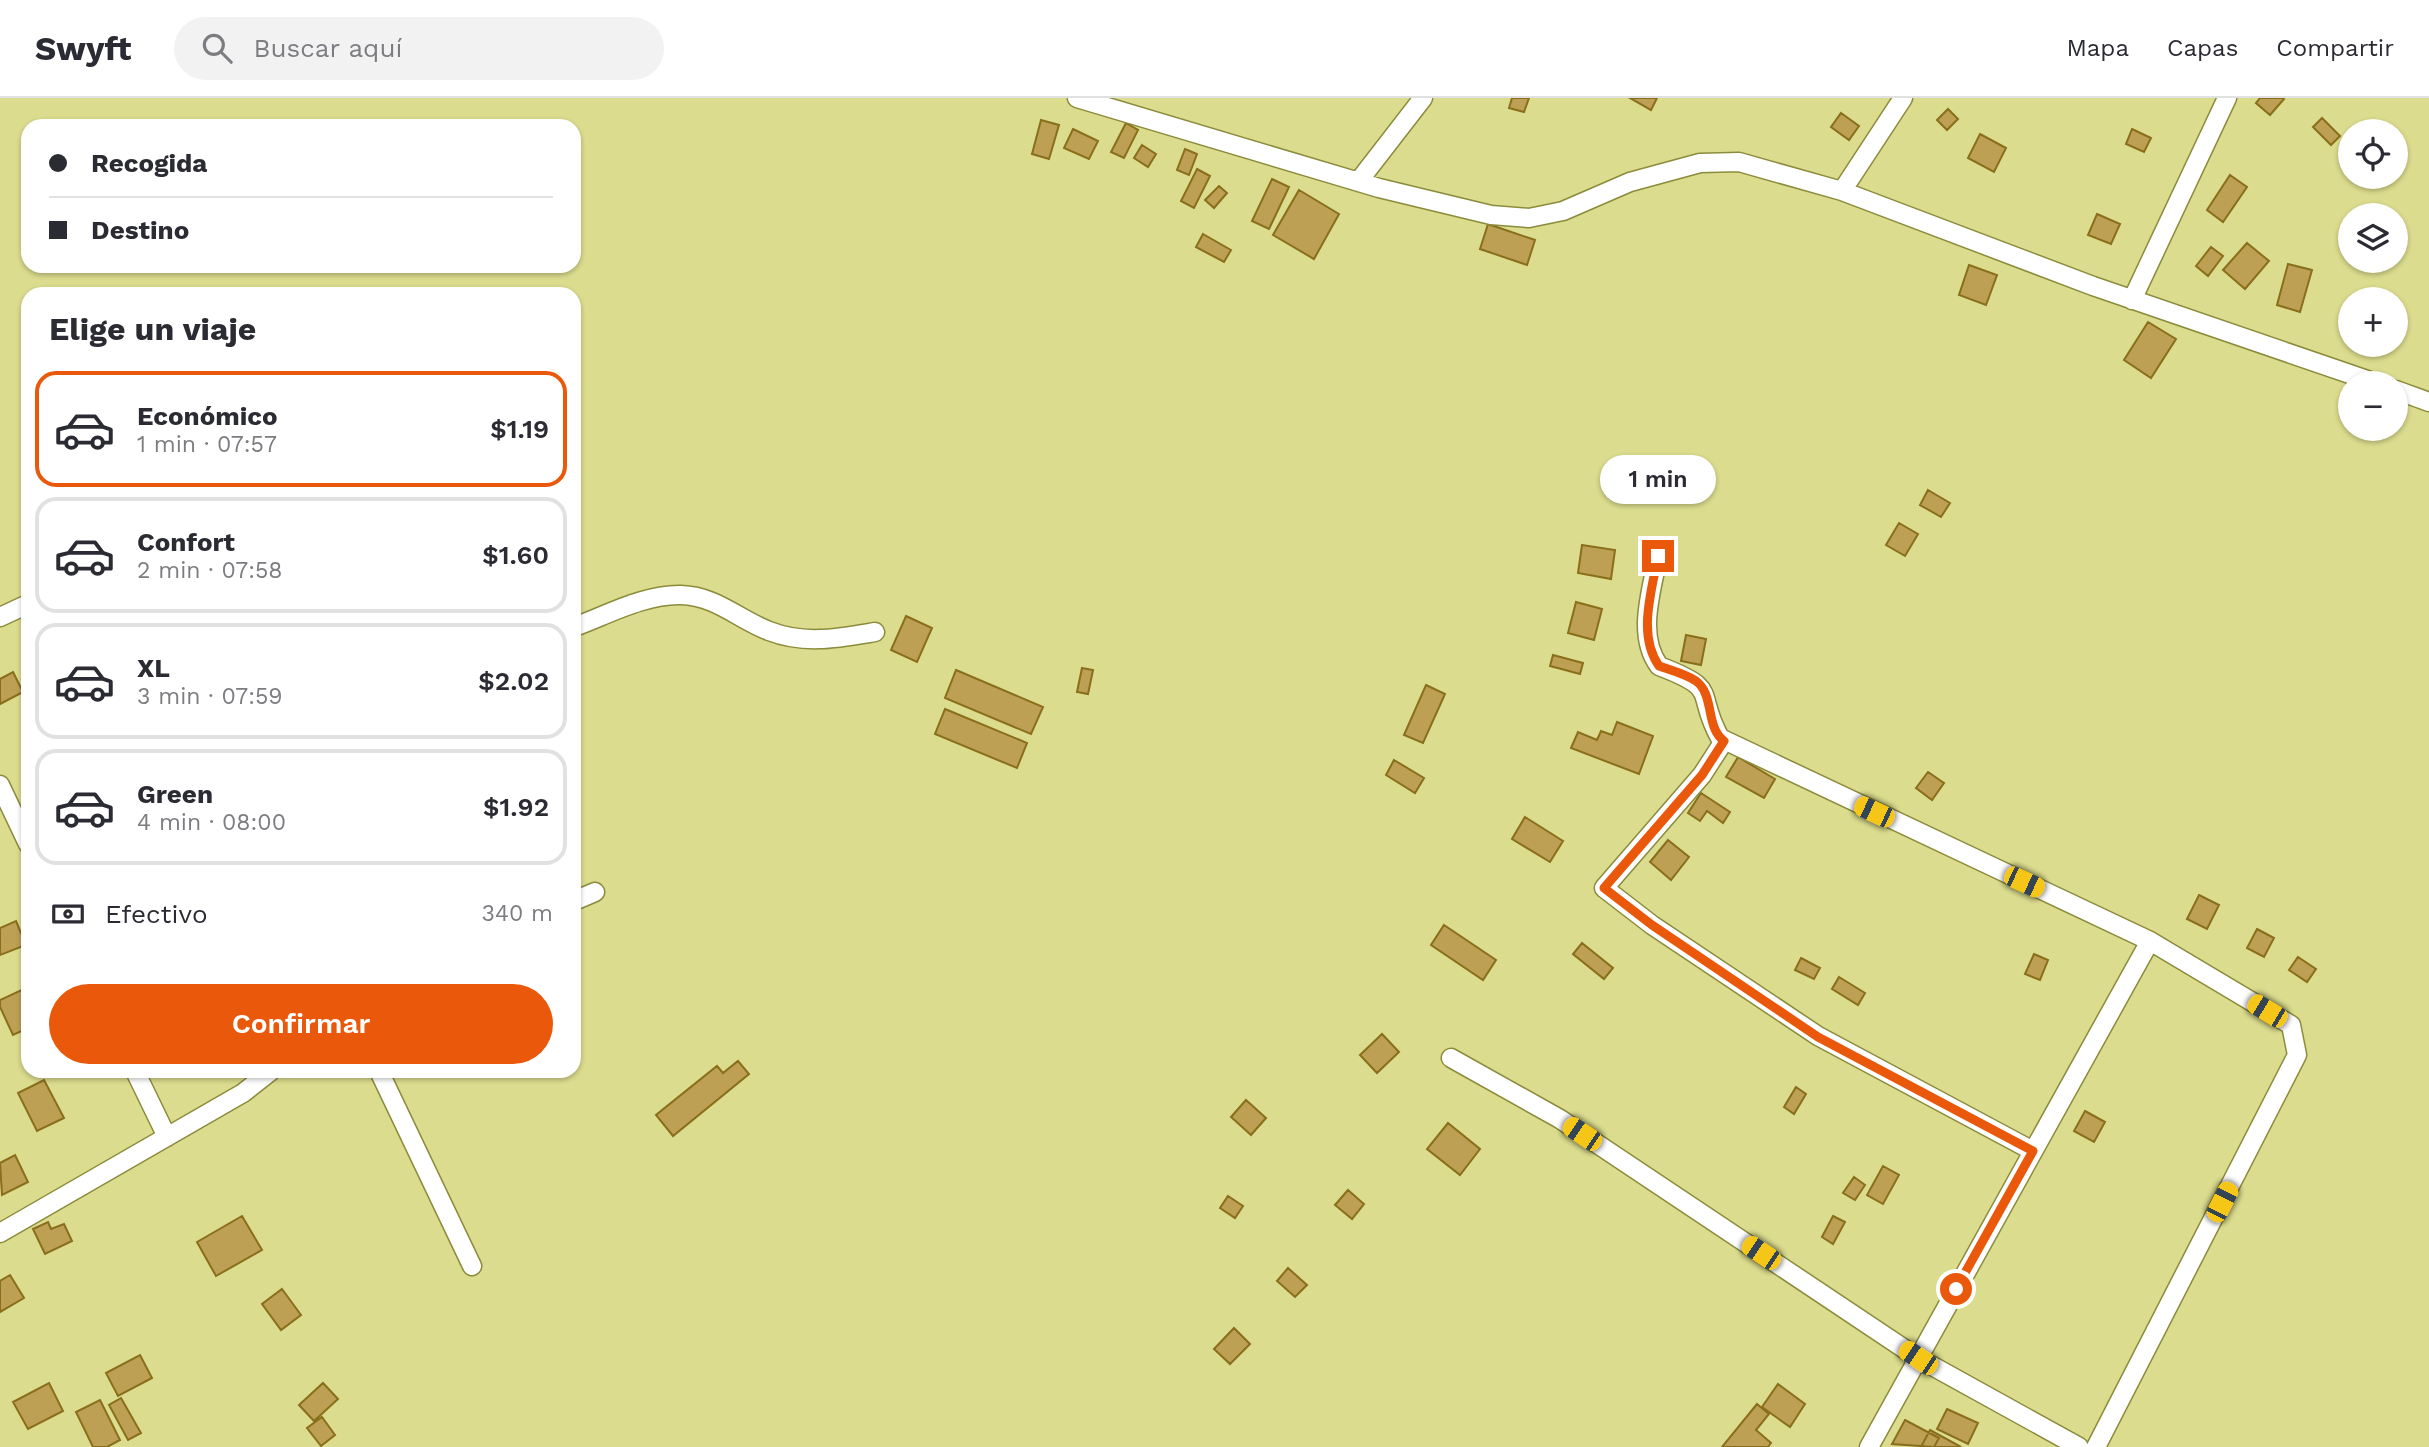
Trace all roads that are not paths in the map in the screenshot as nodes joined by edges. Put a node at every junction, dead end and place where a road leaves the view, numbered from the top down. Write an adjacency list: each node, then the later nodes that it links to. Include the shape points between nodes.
1 (1077, 98): 5 (street)
2 (1423, 98): 5 (street)
3 (1903, 98): 6 (street)
4 (2227, 98): 7 (street)
5 (1358, 182): 6 (street, via 1492,215 1529,218 1563,211 1630,182 1700,163 1739,162)
6 (1842, 191): 7 (street)
7 (2132, 300): 8 (street)
8 (2341, 371)
9 (2408, 394): 10 (street)
10 (2429, 401)
11 (1658, 556): 16 (street, via 1647,624 1651,649 1659,666 1697,681 1715,730)
12 (21, 607): 13 (street)
13 (0, 617)
14 (581, 624): 15 (street, via 654,598 682,595 713,600 751,623 790,637 820,640)
15 (875, 632)
16 (1724, 741): 21 (street); 27 (street, via 1702,775 1604,888 1818,1037)
17 (0, 785): 18 (street)
18 (21, 829)
19 (595, 892): 20 (street)
20 (581, 898)
21 (2150, 941): 27 (street); 33 (street, via 2291,1025 2297,1055)
22 (1451, 1058): 30 (street, via 1560,1119)
23 (138, 1078): 26 (street)
24 (262, 1078): 26 (street)
25 (382, 1078): 29 (street)
26 (167, 1138): 28 (street)
27 (2033, 1151): 30 (street)
28 (0, 1233)
29 (472, 1266)
30 (1918, 1358): 31 (street); 32 (street)
31 (1869, 1447)
32 (2080, 1447)
33 (2096, 1447)

